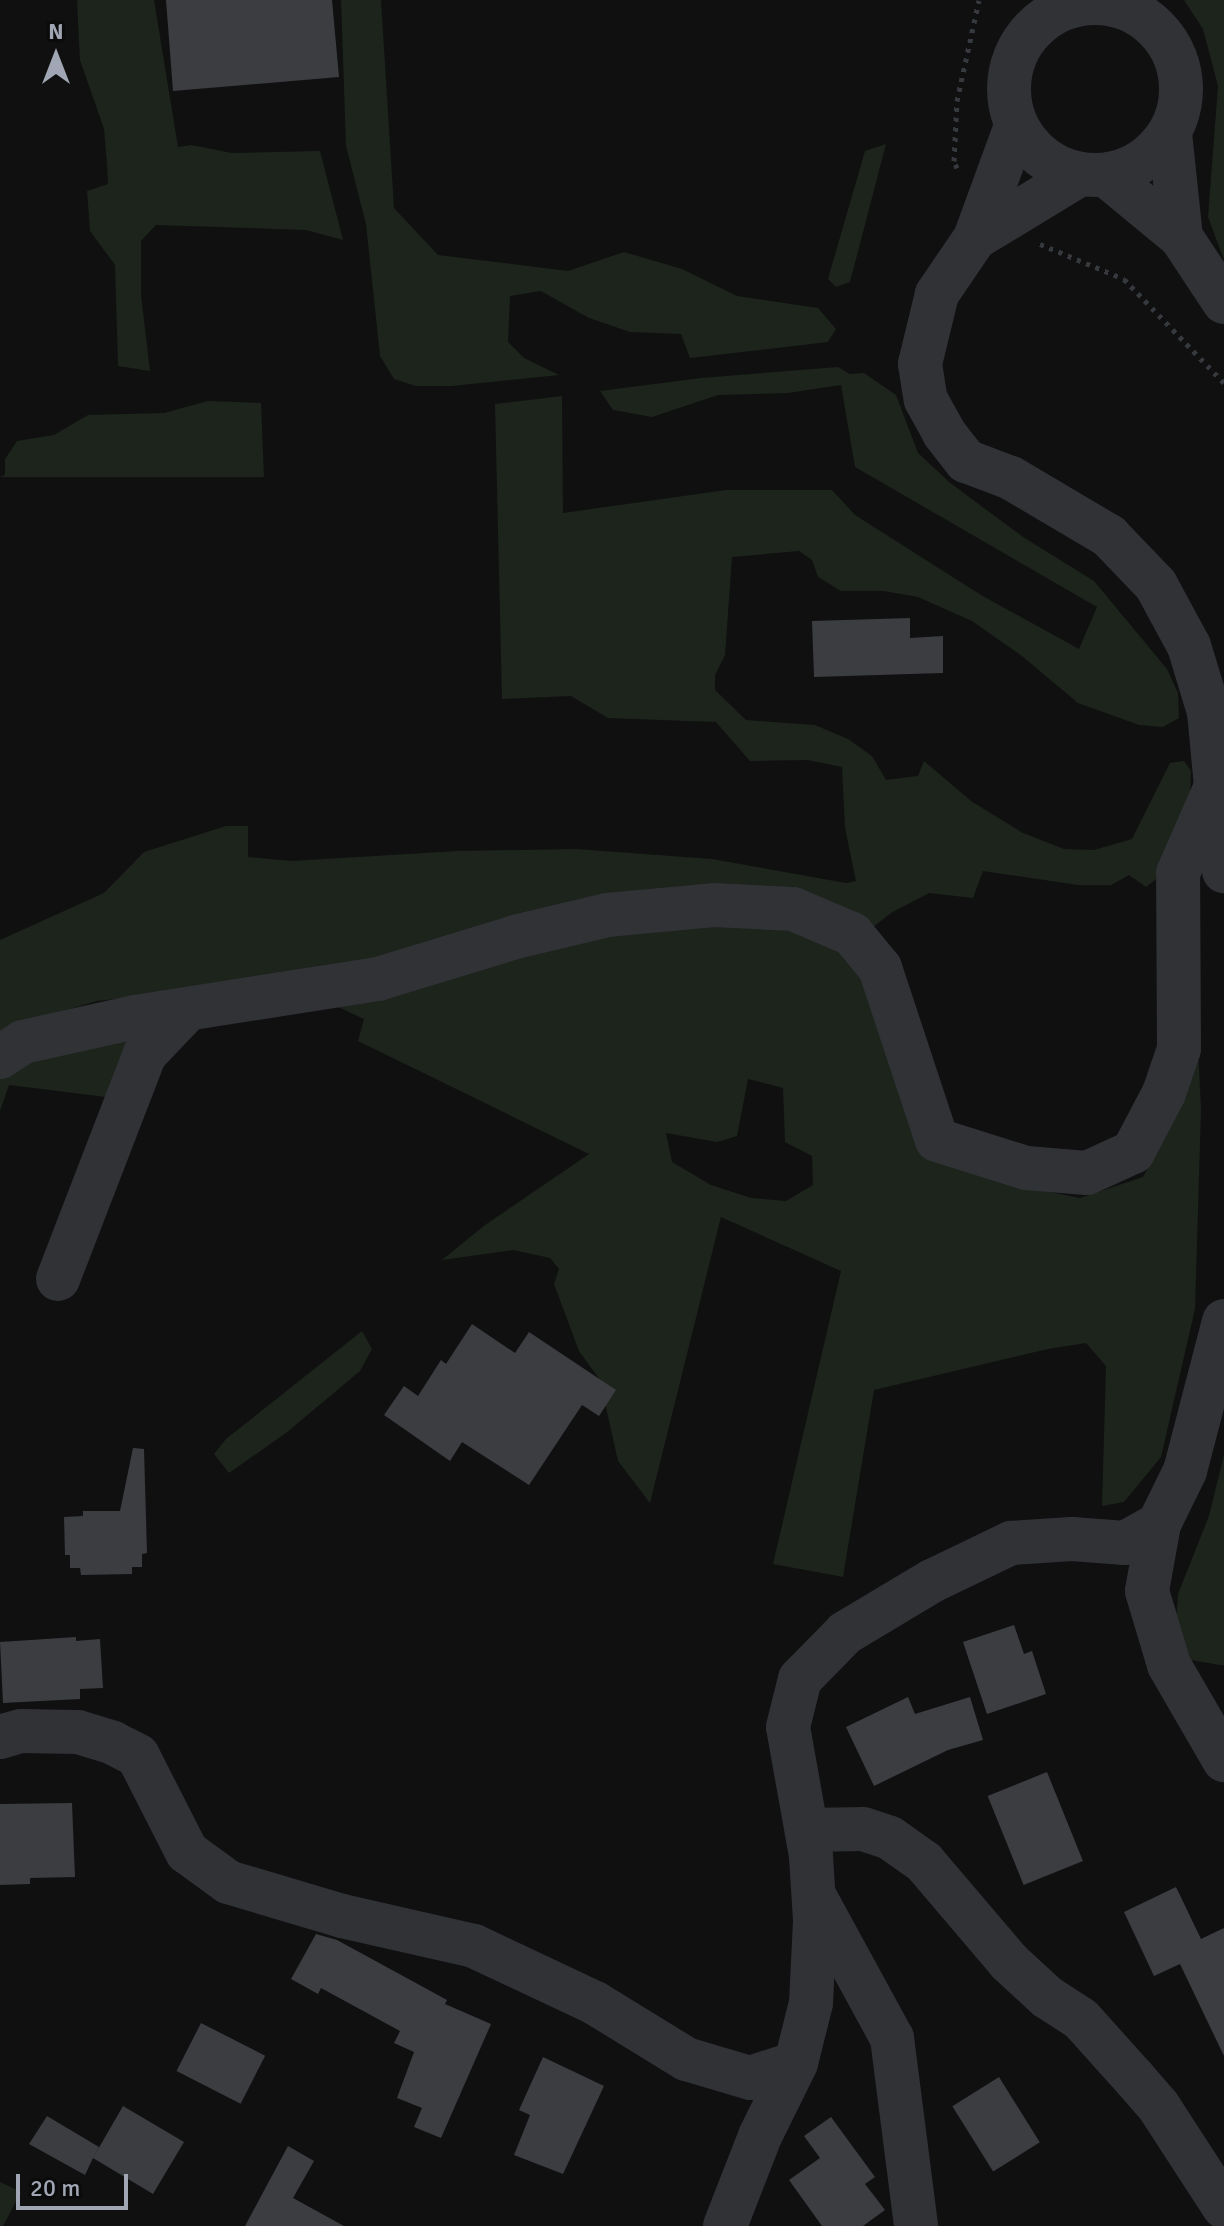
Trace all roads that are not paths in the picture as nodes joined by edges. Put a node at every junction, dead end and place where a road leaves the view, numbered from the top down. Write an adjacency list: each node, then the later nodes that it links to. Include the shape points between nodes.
1 (1107, 2): 2 (street); 4 (street, via 1131,10 1168,42 1182,87)
2 (1038, 12): 3 (street, via 1010,72)
3 (1016, 126): 5 (street, via 1053,165); 7 (street)
4 (1170, 133): 5 (street, via 1132,168); 6 (street)
5 (1092, 175): 6 (street); 7 (street)
6 (1181, 237): 8 (street)
7 (975, 238): 9 (street, via 937,294 920,364 926,400 966,461 1011,478 1109,536 1156,585 1189,646 1209,712)
8 (1224, 302)
9 (1221, 782): 10 (street); 11 (street, via 1178,873 1179,1049 1164,1093 1133,1152 1087,1173 1026,1168 937,1140 880,968 852,934 793,909 714,905 607,915 378,979)
10 (1224, 871)
11 (187, 1010): 12 (street, via 23,1042); 13 (street, via 145,1054)
12 (0, 1057)
13 (58, 1279)
14 (1224, 1321): 15 (street, via 1185,1471)
15 (1159, 1524): 17 (street, via 1147,1591 1169,1665); 18 (street, via 1125,1543 1011,1543 932,1581 845,1633 800,1679 788,1727)
16 (0, 1737): 20 (street, via 21,1731 78,1732 138,1756 187,1852 228,1882 342,1916 474,1946 595,2003 686,2059 750,2078)
17 (1224, 1760)
18 (807, 1830): 19 (street); 21 (street, via 863,1829 890,1838 924,1862 1009,1962 1081,2019 1134,2078)
19 (813, 1895): 20 (street, via 811,2003); 23 (street, via 892,2038)
20 (796, 2063): 22 (street)
21 (1224, 2207)
22 (725, 2226)
23 (916, 2226)

